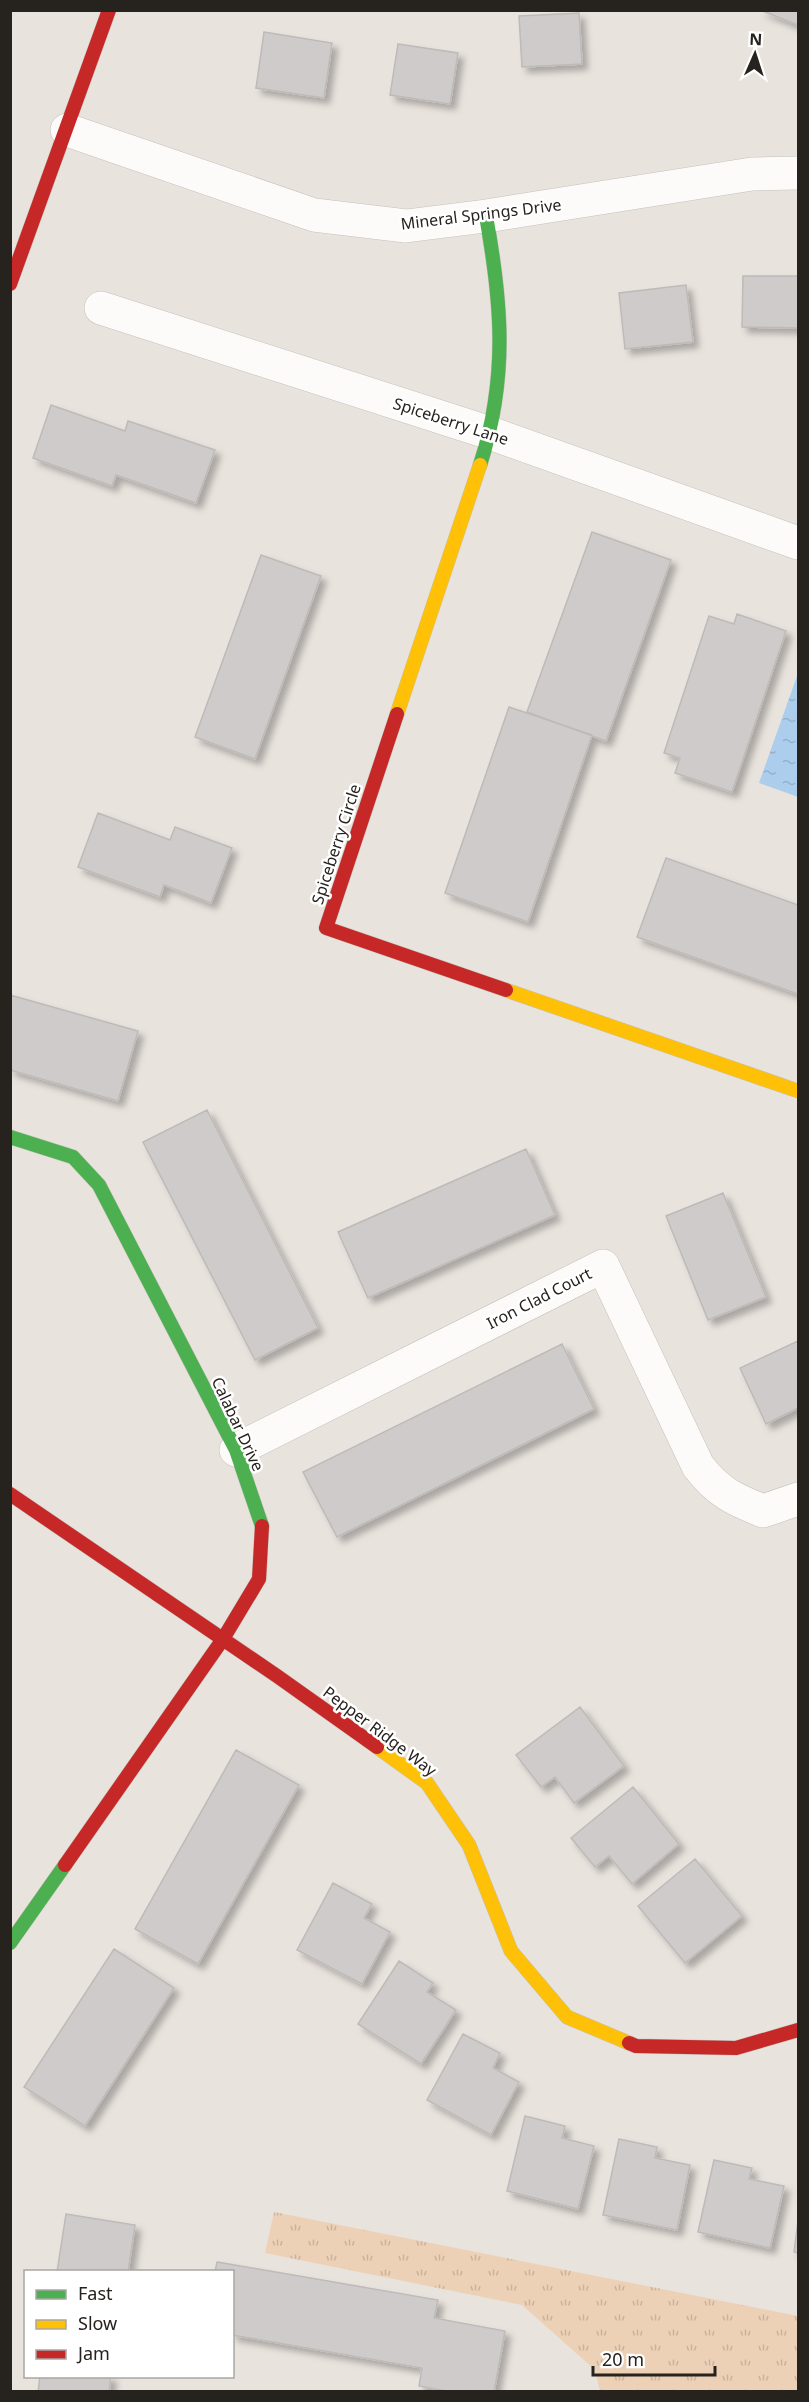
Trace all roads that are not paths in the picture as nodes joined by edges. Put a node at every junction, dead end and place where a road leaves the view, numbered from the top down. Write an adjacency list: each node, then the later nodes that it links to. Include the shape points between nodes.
1 (109, 10): 2 (street)
2 (67, 130): 4 (street, Mineral Springs Drive, via 314,215 406,226); 5 (street)
3 (798, 173): 4 (street, Mineral Springs Drive, via 752,174)
4 (486, 216): 7 (street, via 497,278 501,352)
5 (10, 284)
6 (101, 308): 7 (street, Spiceberry Lane)
7 (490, 433): 8 (street, Spiceberry Lane); 9 (street, Spiceberry Circle, via 326,928)
8 (798, 543)
9 (798, 1091)
10 (10, 1137): 11 (street, Calabar Drive, via 74,1157 99,1185)
11 (236, 1450): 13 (street, Iron Clad Court, via 603,1266 698,1466 712,1485 763,1511); 14 (street, Calabar Drive, via 262,1524 259,1579)
12 (10, 1494): 14 (street, Pepper Ridge Way)
13 (798, 1499)
14 (223, 1640): 15 (street, Calabar Drive); 16 (street, Pepper Ridge Way, via 427,1783 469,1845 511,1951 567,2017 636,2046 736,2048)
15 (10, 1942)
16 (798, 2030)

